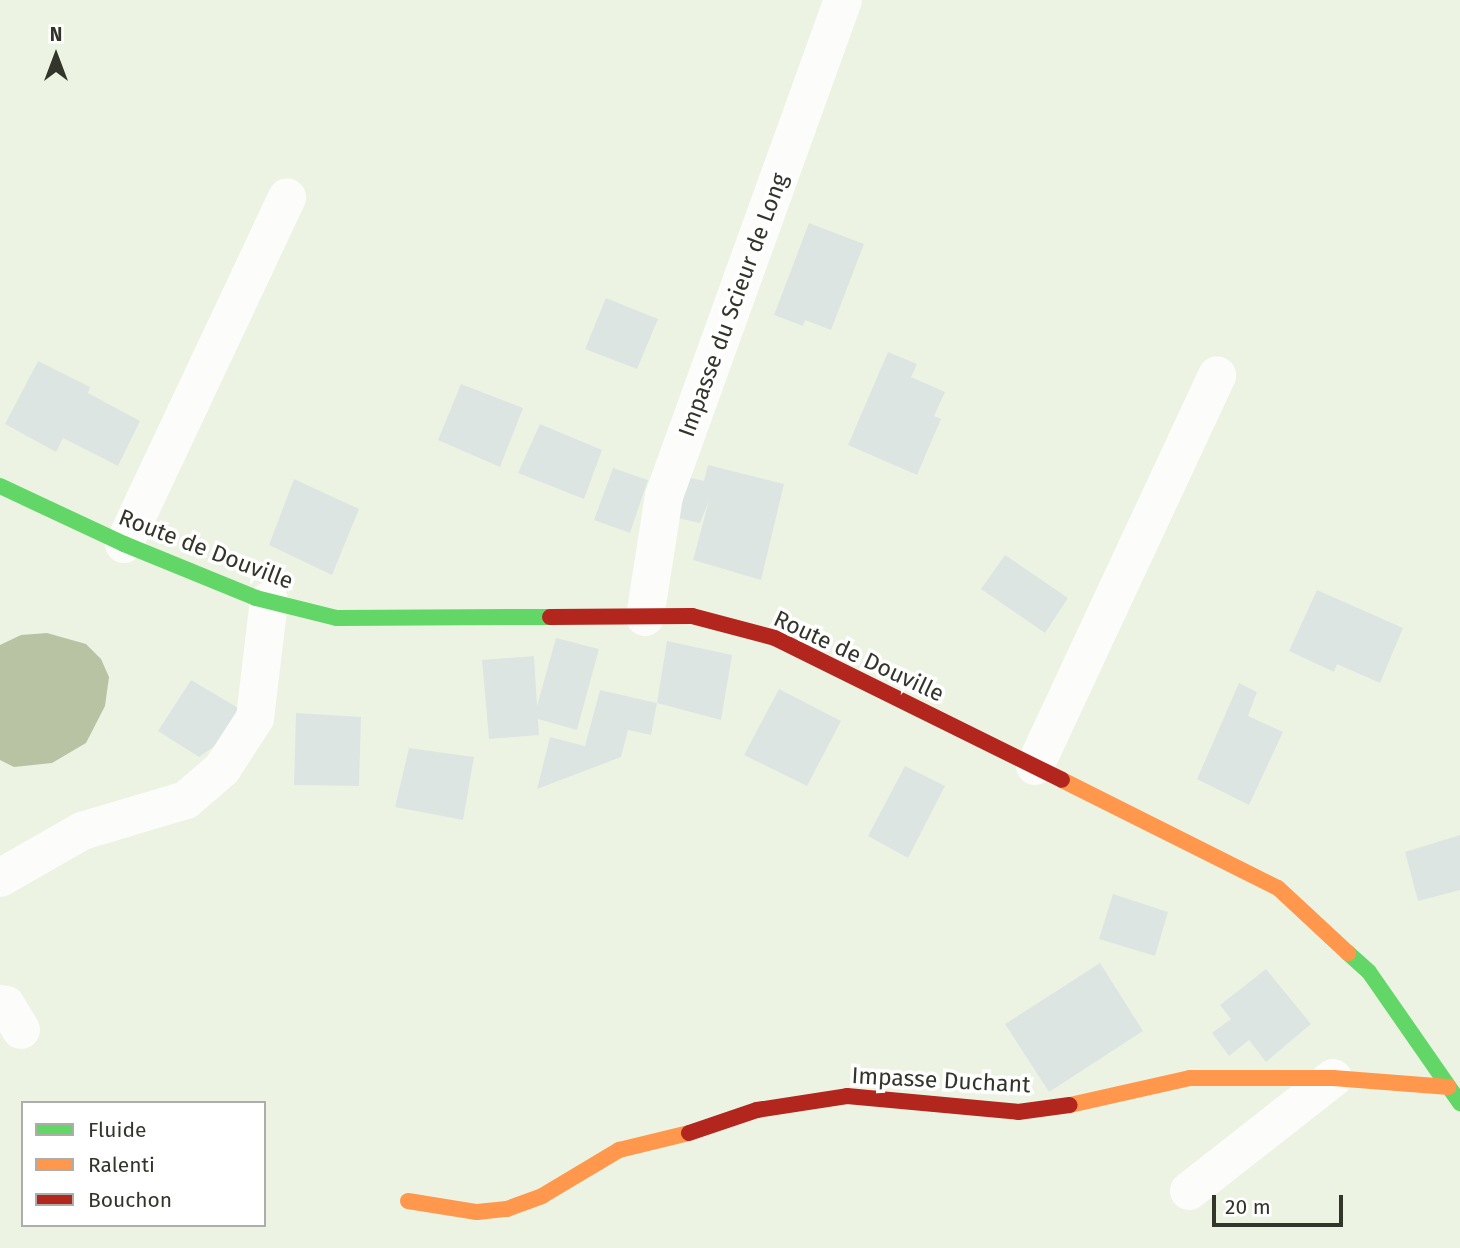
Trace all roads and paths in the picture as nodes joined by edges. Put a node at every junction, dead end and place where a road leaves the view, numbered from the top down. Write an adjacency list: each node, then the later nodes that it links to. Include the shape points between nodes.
1 (843, 0): 7 (street, Impasse du Scieur de Long, via 664,496)
2 (287, 197): 5 (street)
3 (1217, 375): 8 (street)
4 (0, 486): 5 (main road, Route de Douville)
5 (124, 544): 6 (main road, Route de Douville)
6 (269, 601): 7 (main road, Route de Douville, via 337,618); 9 (street, via 255,718 222,769 186,800 82,831)
7 (645, 617): 8 (main road, Route de Douville, via 692,616 775,638)
8 (1035, 765): 11 (main road, Route de Douville, via 1278,888 1369,972)
9 (0, 878)
10 (1333, 1078): 11 (main road, Impasse Duchant); 13 (street); 14 (main road, Impasse Duchant, via 1190,1078 1018,1112 848,1096 757,1110 619,1150 542,1196 507,1209 477,1212)
11 (1449, 1087): 12 (main road, Route de Douville)
12 (1460, 1103)
13 (1189, 1191)
14 (408, 1202)

